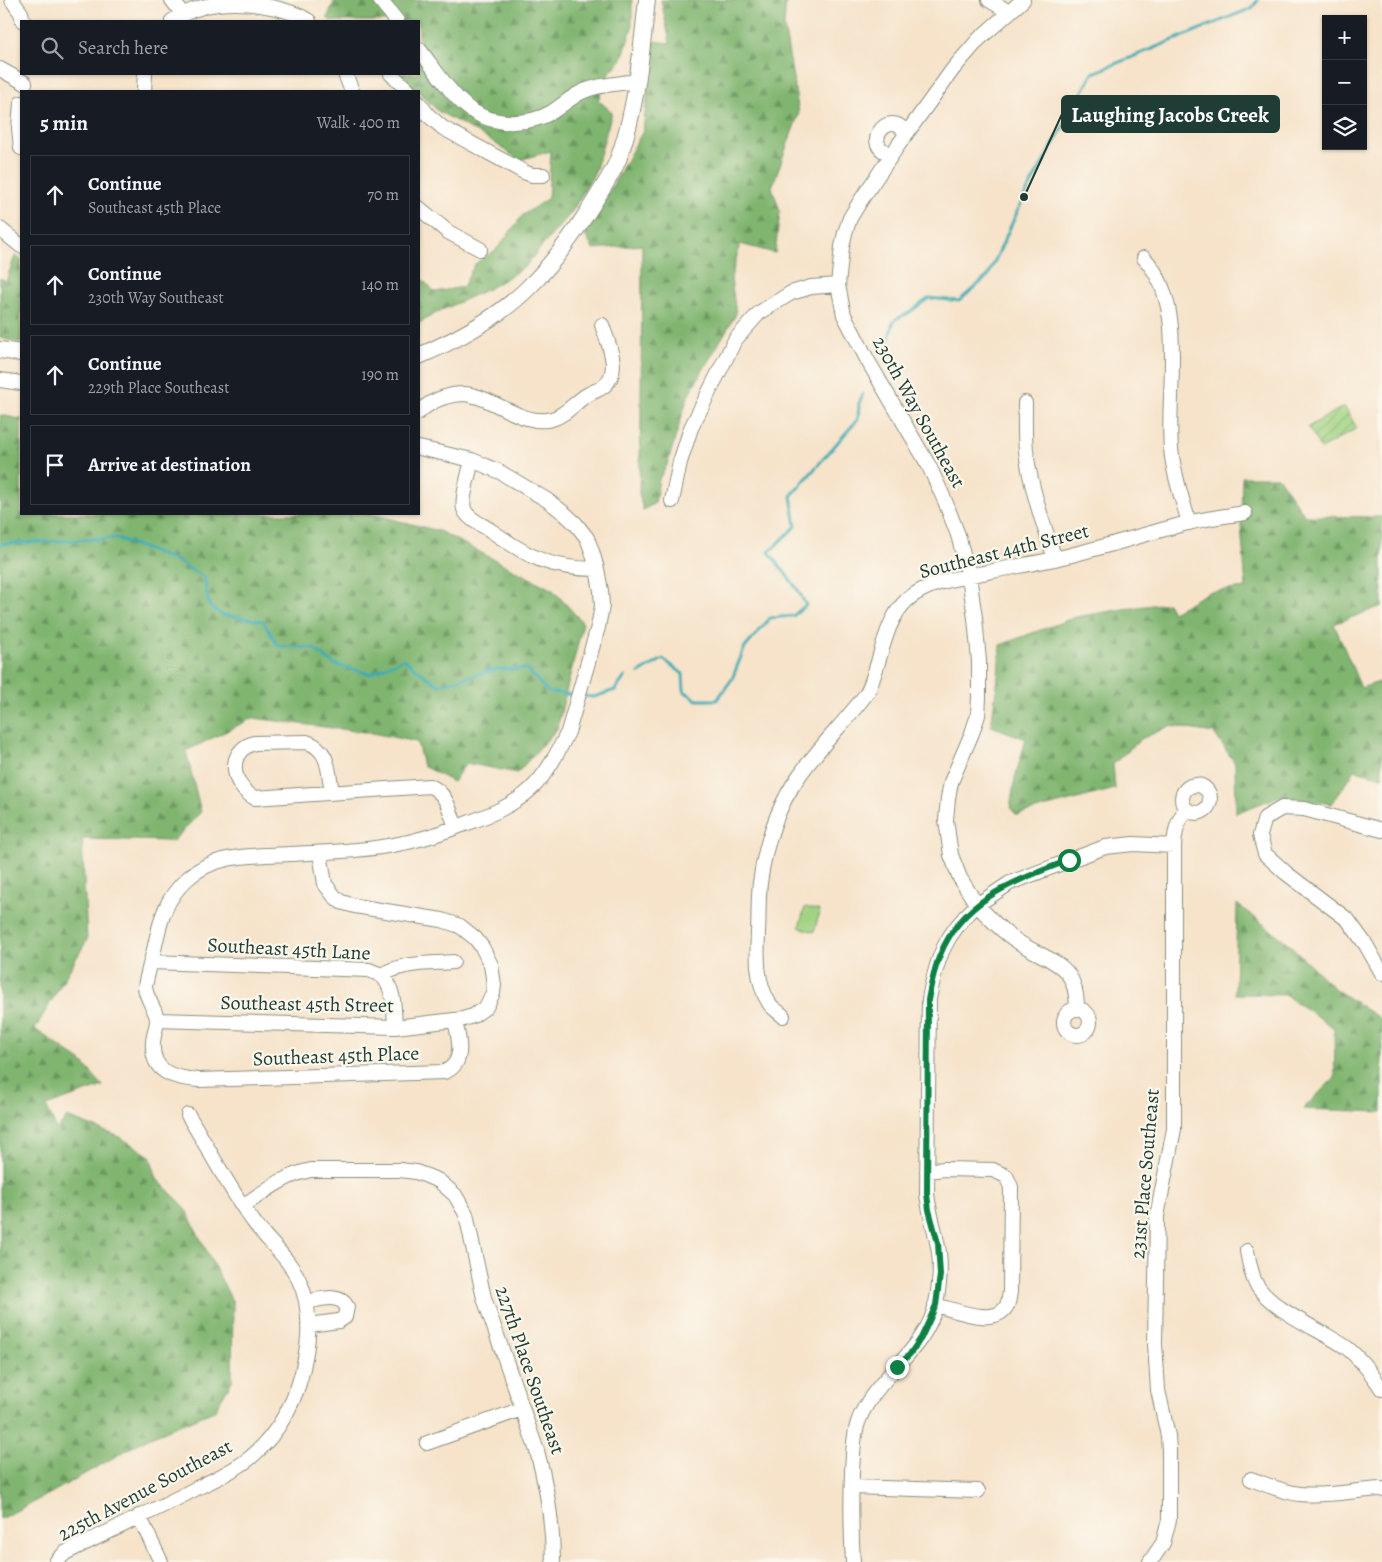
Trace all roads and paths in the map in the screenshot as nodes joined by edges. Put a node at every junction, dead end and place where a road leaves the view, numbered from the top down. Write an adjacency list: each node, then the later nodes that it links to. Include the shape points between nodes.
1 (12, 0): 9 (street)
2 (172, 0): 8 (street)
3 (380, 0): 11 (street)
4 (647, 0): 17 (main road)
5 (989, 0): 7 (street)
6 (1023, 0): 7 (street, 230th Way Southeast)
7 (1009, 12): 24 (street, 230th Way Southeast, via 953,69)
8 (177, 17): 10 (street, via 215,2 237,1 267,5)
9 (23, 20)
10 (307, 20)
11 (396, 20)
12 (420, 50): 17 (street, via 474,112 503,122 540,117 586,90)
13 (0, 69): 18 (street)
14 (145, 75): 19 (street)
15 (345, 75): 20 (street)
16 (392, 75): 21 (street)
17 (637, 81): 37 (main road, via 634,107 618,158 573,236 514,301 447,344)
18 (25, 82)
19 (144, 90)
20 (352, 90)
21 (407, 90)
22 (420, 104): 27 (street, via 443,128 524,172)
23 (20, 116): 25 (street)
24 (906, 133): 26 (street, 230th Way Southeast); 26 (street, via 896,124 880,130 878,144 883,151)
25 (20, 138)
26 (892, 154): 33 (street, 230th Way Southeast, via 850,218 842,247)
27 (543, 175)
28 (420, 209): 31 (street, via 448,232)
29 (0, 229): 30 (street)
30 (20, 245)
31 (480, 249)
32 (1144, 258): 46 (street, via 1159,279 1170,318 1171,451)
33 (838, 285): 44 (street, via 811,287 791,293 759,313 734,340 690,428); 49 (street, 230th Way Southeast, via 844,315 930,466 958,534)
34 (602, 325): 41 (street, via 613,361 609,380 560,416 530,419 463,394 440,398)
35 (0, 350): 36 (main road)
36 (20, 354)
37 (420, 356)
38 (0, 380): 39 (street)
39 (20, 383)
40 (1025, 403): 47 (street, via 1028,466)
41 (420, 411)
42 (420, 448): 43 (street)
43 (472, 460): 48 (street, via 500,472 564,513 586,538); 48 (street, via 464,509 473,519 538,559 565,567)
44 (672, 501)
45 (1245, 513): 46 (street, Southeast 44th Street)
46 (1189, 523): 47 (street, Southeast 44th Street)
47 (1055, 559): 49 (street, Southeast 44th Street)
48 (597, 569): 52 (street, via 602,606 568,732 548,768 531,789 504,807)
49 (969, 576): 56 (street, 230th Way Southeast, via 978,652 978,715 951,782 946,820 951,855 960,878); 62 (street, Southeast 44th Street, via 930,586 916,593 899,609 887,633 867,694 797,778 772,830 760,884 757,957 764,992 770,1004)
50 (332, 792): 50 (street, via 255,798 241,788 235,762 247,745 254,743 306,742 320,748 325,755); 52 (street, via 430,786 443,794)
51 (1186, 809): 54 (street, 231st Place Southeast, via 1175,830)
52 (456, 828): 55 (street, via 402,843)
53 (1382, 830): 59 (street, via 1304,809 1282,808 1265,818 1260,835 1265,854 1348,920)
54 (1174, 846): 56 (street, via 1105,847 1010,883); 85 (street, 231st Place Southeast, via 1174,1129 1157,1216 1155,1344 1158,1390 1168,1436 1168,1520 1163,1543)
55 (320, 853): 57 (street, via 235,857 198,870 169,902 160,920); 64 (street, Southeast 45th Street, via 325,884 341,902 442,920 460,926 475,938 491,965 493,992 481,1011)
56 (977, 905): 61 (street, 230th Way Southeast, via 1015,940 1054,962 1072,978); 67 (street, via 946,941 928,1000)
57 (151, 962): 60 (street, Southeast 45th Lane, via 370,970); 63 (street, via 145,986)
58 (453, 962): 60 (street, Southeast 45th Lane, via 405,965)
59 (1382, 973)
60 (381, 975): 65 (street, via 390,988)
61 (1077, 1009)
62 (783, 1016)
63 (157, 1020): 64 (street, Southeast 45th Place, via 152,1046 156,1063 171,1076 198,1080 444,1072 453,1067 459,1054); 65 (street, Southeast 45th Street)
64 (455, 1021): 65 (street, Southeast 45th Street)
65 (395, 1027)
66 (188, 1115): 68 (street, 225th Avenue Southeast)
67 (927, 1171): 71 (street, via 929,1210 939,1256); 71 (street, via 993,1170 1006,1176 1011,1187 1010,1292 1007,1306 1002,1312 988,1317)
68 (243, 1206): 70 (street, 225th Avenue Southeast, via 291,1266); 74 (street, 227th Place Southeast, via 282,1180 312,1170 400,1170 416,1172 439,1182 455,1195 466,1214 484,1298)
69 (1247, 1250): 73 (street, via 1256,1284 1267,1296 1347,1348)
70 (306, 1302): 72 (street, 225th Avenue Southeast); 72 (street, via 334,1298 347,1307 345,1317 339,1321)
71 (936, 1305): 77 (street, via 910,1354 871,1397 863,1411 856,1428)
72 (308, 1325): 80 (street, 225th Avenue Southeast, via 303,1371 294,1398 266,1442 229,1471)
73 (1382, 1389)
74 (522, 1409): 75 (street); 83 (street, 227th Place Southeast, via 543,1473 553,1537)
75 (427, 1442)
76 (1251, 1479): 78 (street, via 1298,1494)
77 (852, 1487): 79 (street); 84 (street)
78 (1382, 1489)
79 (978, 1491)
80 (140, 1516): 81 (street, 225th Avenue Southeast, via 65,1553); 82 (street)
81 (56, 1562)
82 (161, 1562)
83 (553, 1562)
84 (853, 1562)
85 (1150, 1562)

